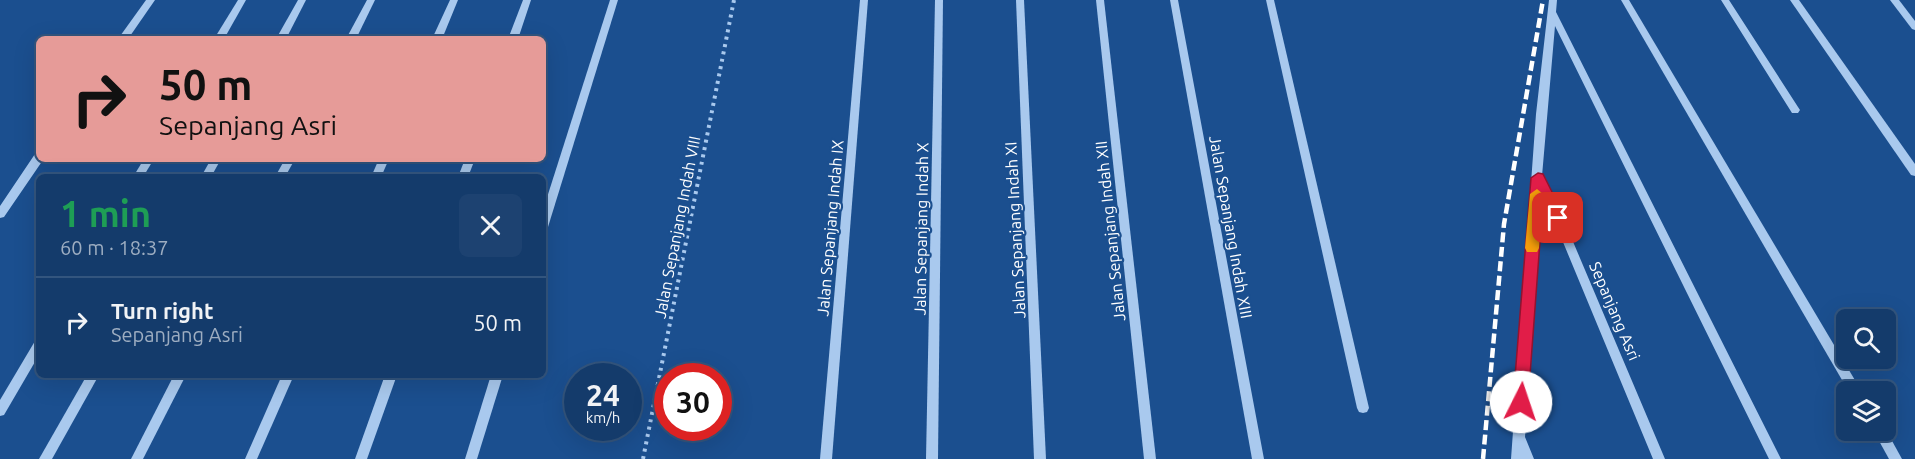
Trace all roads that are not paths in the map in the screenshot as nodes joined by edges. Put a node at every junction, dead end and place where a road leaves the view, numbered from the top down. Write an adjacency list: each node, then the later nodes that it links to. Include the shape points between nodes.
1 (151, 0): 20 (street)
2 (242, 0): 21 (street)
3 (302, 0): 22 (street)
4 (370, 0): 23 (street)
5 (454, 0): 24 (street)
6 (527, 0): 25 (street)
7 (614, 0): 31 (street)
8 (864, 0): 48 (street, Jalan Sepanjang Indah IX)
9 (939, 0): 49 (street, Jalan Sepanjang Indah X)
10 (1020, 0): 50 (street, Jalan Sepanjang Indah XI)
11 (1100, 0): 51 (street, Jalan Sepanjang Indah XII)
12 (1174, 0): 52 (street, Jalan Sepanjang Indah XIII)
13 (1270, 0): 39 (street)
14 (1625, 0): 38 (street)
15 (1725, 0): 26 (street)
16 (1794, 0): 28 (street)
17 (1894, 0): 19 (street)
18 (1552, 5): 29 (street); 56 (street)
19 (1915, 27)
20 (125, 36)
21 (221, 36)
22 (283, 36)
23 (352, 36)
24 (438, 36)
25 (514, 36)
26 (1795, 110)
27 (36, 161): 30 (street)
28 (1915, 172)
29 (1538, 178): 41 (street); 55 (street, Sepanjang Asri)
30 (0, 214)
31 (546, 218)
32 (36, 350): 40 (street)
33 (91, 378): 43 (street)
34 (178, 378): 44 (street)
35 (287, 378): 45 (street)
36 (390, 378): 46 (street)
37 (496, 378): 47 (street)
38 (1850, 381)
39 (1363, 408)
40 (0, 411)
41 (1518, 436): 53 (street); 54 (street)
42 (1885, 441): 57 (street)
43 (45, 459)
44 (137, 459)
45 (251, 459)
46 (361, 459)
47 (471, 459)
48 (826, 459)
49 (932, 459)
50 (1040, 459)
51 (1150, 459)
52 (1258, 459)
53 (1517, 459)
54 (1527, 459)
55 (1659, 459)
56 (1775, 459)
57 (1896, 459)

